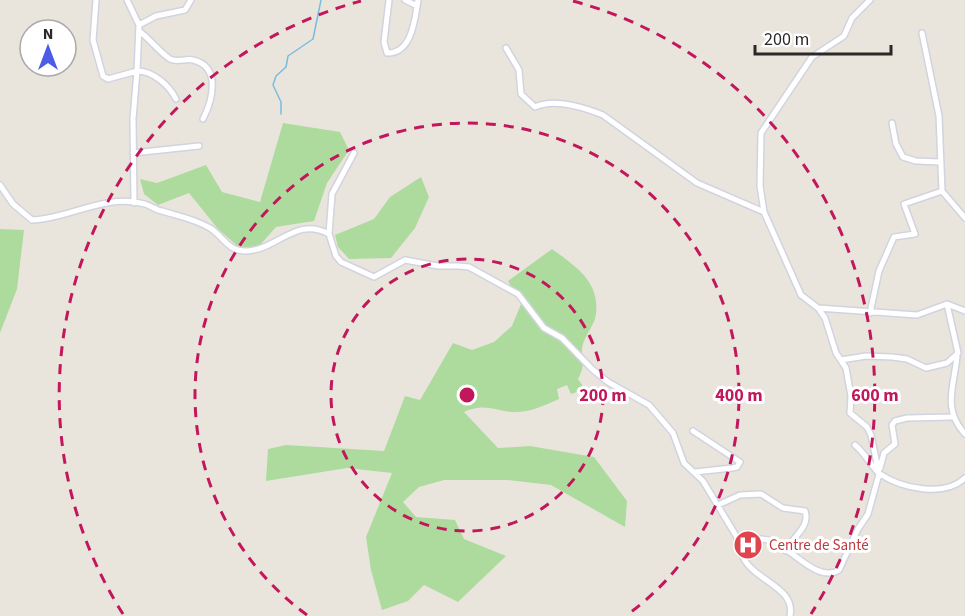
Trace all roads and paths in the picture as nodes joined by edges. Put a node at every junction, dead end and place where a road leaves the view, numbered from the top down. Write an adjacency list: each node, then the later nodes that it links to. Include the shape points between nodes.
1 (96, 0): 11 (street, via 93,40 103,76 108,79)
2 (127, 0): 8 (street)
3 (191, 0): 8 (street, via 184,10 156,16)
4 (389, 0): 7 (street, via 384,42 387,53 404,48 414,26)
5 (405, 0): 7 (street)
6 (870, 0): 22 (street, via 852,18 844,36 812,57 761,133 760,186)
7 (418, 3)
8 (139, 28): 11 (street); 13 (street, via 169,58 195,60 211,75 213,91)
9 (922, 33): 18 (street, via 939,116)
10 (506, 48): 22 (street, via 519,70 521,94 534,107 545,102 586,108 603,115 697,183)
11 (137, 71): 12 (street, via 156,77); 16 (street)
12 (176, 99)
13 (203, 119)
14 (892, 123): 18 (street, via 903,157)
15 (198, 146): 16 (street)
16 (133, 153): 21 (street)
17 (354, 153): 24 (street, via 332,194)
18 (940, 162): 20 (street)
19 (0, 185): 21 (street, via 13,204 32,220 90,205)
20 (942, 191): 23 (street); 28 (street, via 904,204 915,234 894,237 879,271)
21 (134, 203): 24 (street, via 196,221 239,250 265,246 302,229 319,228)
22 (764, 212): 26 (street, via 801,295)
23 (965, 218)
24 (329, 234): 36 (street, via 341,262 375,277 405,261 459,266 518,294 544,328 562,339 592,369 649,405 676,439 684,463)
25 (947, 304): 27 (street); 28 (street, via 917,315); 29 (street)
26 (818, 308): 28 (street); 31 (street)
27 (965, 311)
28 (870, 313)
29 (958, 353): 30 (street); 31 (street, via 947,363 926,368 907,358 866,356); 32 (street, via 951,394)
30 (965, 354)
31 (841, 360): 37 (street, via 850,383 850,413 871,435)
32 (952, 417): 34 (street); 37 (street, via 895,421 895,444 884,453)
33 (693, 431): 36 (street, via 740,462 737,467)
34 (965, 434)
35 (855, 445): 37 (street)
36 (695, 472): 39 (street)
37 (879, 474): 38 (street, via 899,484 929,490 955,486); 41 (street, via 868,514 839,570 820,571)
38 (965, 478)
39 (718, 505): 40 (street); 41 (street, via 740,495 761,494 783,508 805,511 807,518)
40 (738, 539): 41 (street, via 774,542); 42 (street, via 743,557 752,569 789,598)
41 (786, 551)
42 (790, 616)

